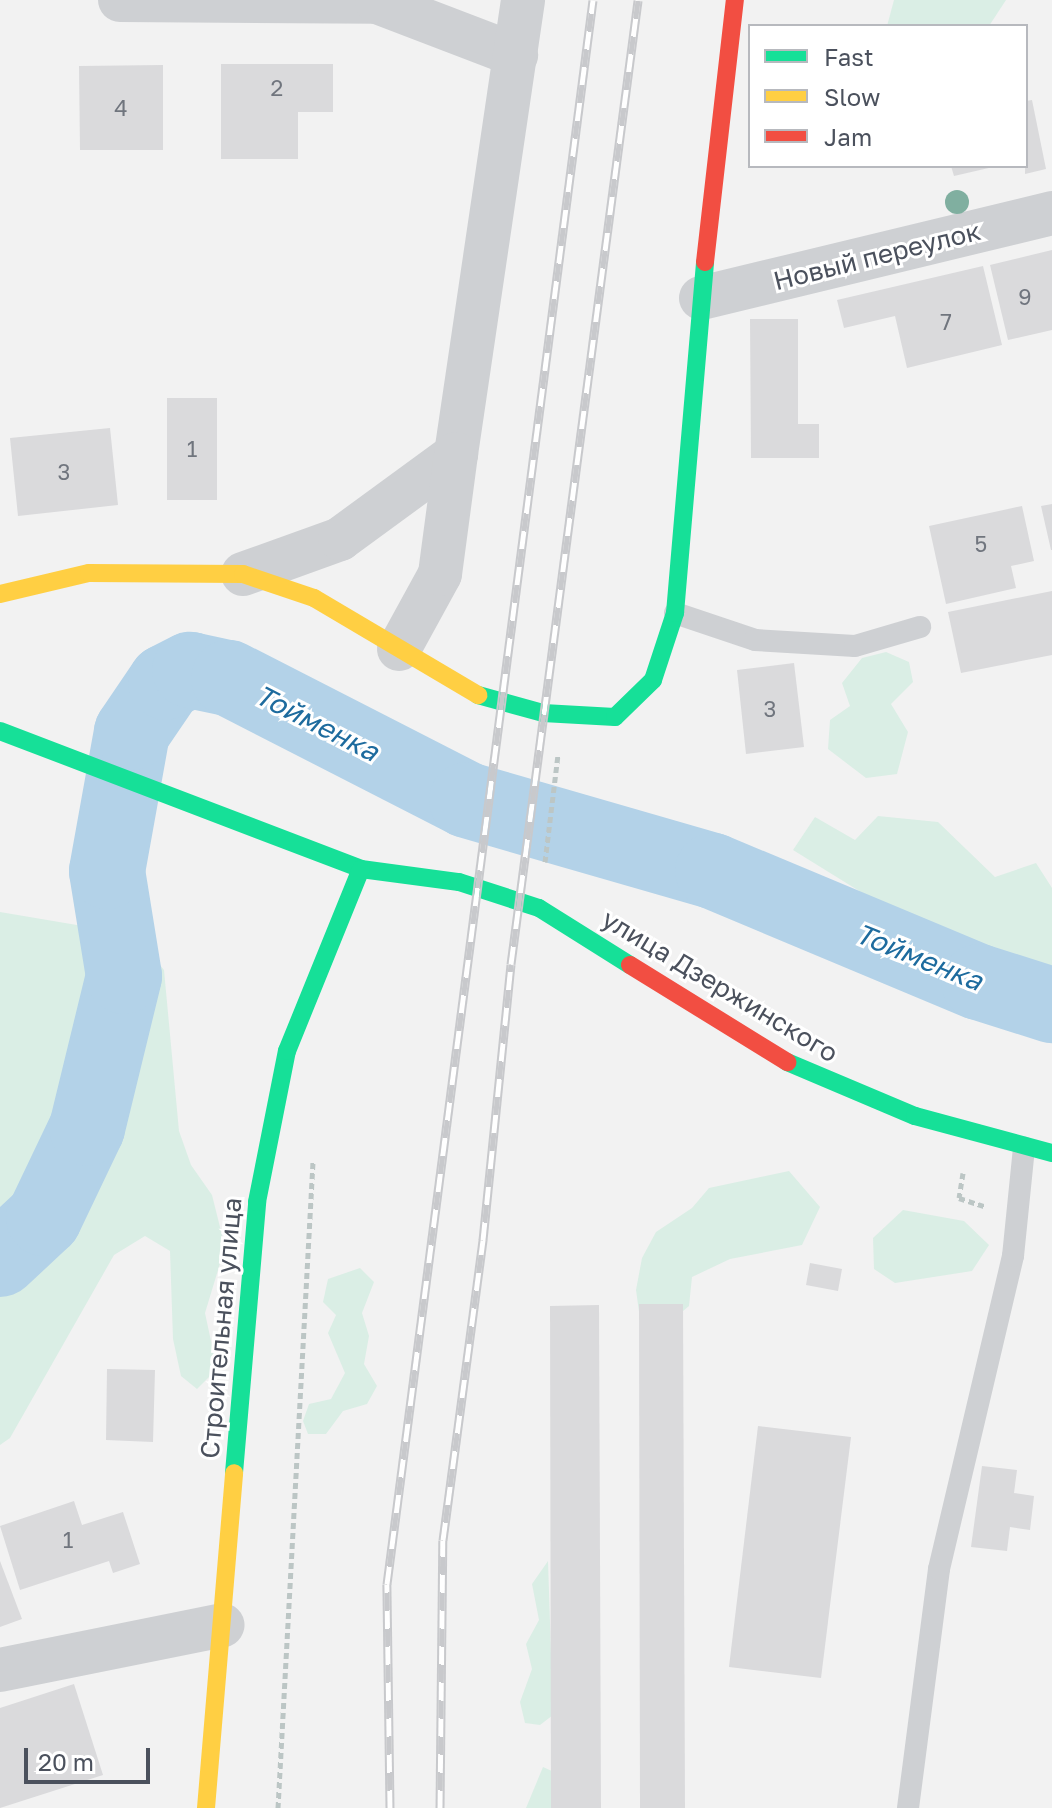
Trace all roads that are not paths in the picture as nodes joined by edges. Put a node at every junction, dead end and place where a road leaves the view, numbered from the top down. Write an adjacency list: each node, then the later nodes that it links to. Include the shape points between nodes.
1 (120, 0): 4 (street, via 377,2)
2 (523, 0): 4 (street)
3 (735, 0): 6 (street)
4 (516, 55): 7 (street)
5 (1052, 213): 6 (street, Новый переулок)
6 (701, 298): 10 (street)
7 (456, 454): 8 (street, via 340,539); 12 (street, via 440,574)
8 (243, 574): 9 (street, via 89,573); 12 (street, via 314,598)
9 (0, 594)
10 (675, 613): 11 (lane, via 755,640 841,645); 12 (street, via 653,680 615,717 543,713 484,699)
11 (920, 627)
12 (399, 649)
13 (0, 731): 14 (street, улица Дзержинского)
14 (361, 869): 15 (street, улица Дзержинского, via 459,882 539,908 796,1068 915,1116); 17 (street, Строительная улица, via 287,1051 257,1202)
15 (1024, 1148): 16 (street, улица Дзержинского); 20 (lane, via 1013,1256 939,1569)
16 (1052, 1153)
17 (223, 1625): 18 (street); 19 (street, Строительная улица)
18 (0, 1670)
19 (206, 1808)
20 (908, 1808)

